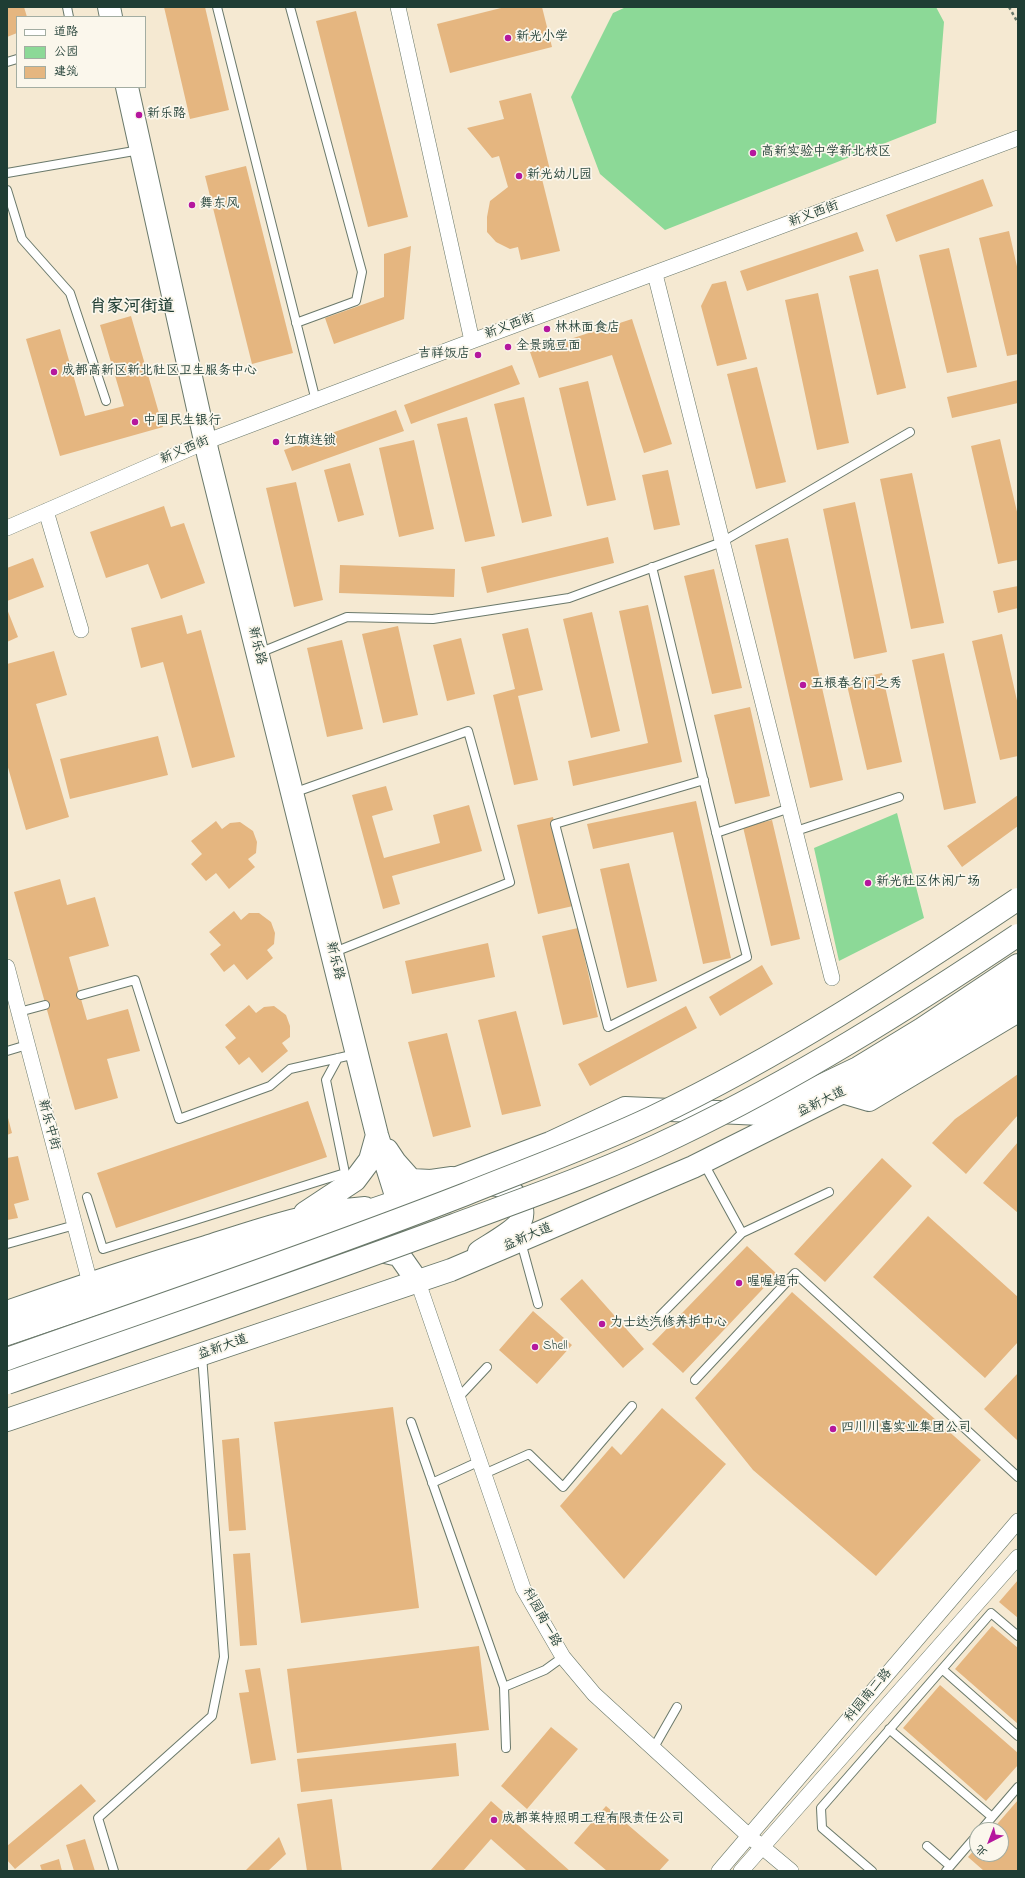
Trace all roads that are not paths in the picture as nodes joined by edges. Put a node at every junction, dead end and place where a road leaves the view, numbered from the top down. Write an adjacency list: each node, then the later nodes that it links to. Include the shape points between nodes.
1 (217, 7): 10 (lane)
2 (290, 7): 10 (lane, via 362,272 356,301)
3 (398, 7): 11 (street)
4 (127, 88): 6 (main road, 新乐路)
5 (1018, 138): 9 (street, 新义西街)
6 (141, 150): 7 (lane); 15 (main road, 新乐路)
7 (7, 173)
8 (7, 190): 12 (lane, via 22,239 70,293)
9 (655, 274): 11 (street, 新义西街); 18 (street)
10 (296, 323): 13 (lane)
11 (472, 341): 13 (street, 新义西街)
12 (106, 401)
13 (316, 401): 15 (street, 新义西街)
14 (910, 432): 18 (lane)
15 (205, 442): 16 (street, 新义西街); 21 (main road, 新乐路)
16 (46, 511): 17 (street, 新义西街); 20 (street)
17 (7, 528)
18 (722, 542): 19 (lane); 25 (street)
19 (652, 567): 21 (lane, via 569,598 433,619 347,617); 22 (lane)
20 (80, 630)
21 (257, 653): 23 (main road, 新乐路)
22 (704, 780): 27 (lane); 27 (lane, via 555,824 608,1027 747,957)
23 (292, 794): 30 (main road, 新乐路); 30 (lane, via 468,731 510,882)
24 (899, 797): 26 (lane)
25 (790, 808): 26 (street); 27 (lane)
26 (796, 831): 33 (street)
27 (716, 833)
28 (1018, 899): 64 (main road, bridge, via 921,964 821,1025 736,1074 651,1118 585,1147 398,1220)
29 (1018, 935): 68 (main road, bridge, via 960,974 778,1084 668,1140 589,1175 392,1248)
30 (332, 953): 41 (main road, 新乐路)
31 (1018, 965): 42 (main road, 益新大道, via 922,1029)
32 (7, 967): 38 (street, 新乐中街)
33 (832, 978)
34 (1018, 987): 42 (main road, 益新大道, via 956,1027)
35 (82, 995): 41 (lane, via 135,980 179,1119 270,1086 290,1069)
36 (45, 1005): 38 (lane)
37 (1018, 1011): 43 (main road, via 869,1100)
38 (19, 1012): 39 (street, 新乐中街)
39 (27, 1045): 40 (lane); 51 (street, 新乐中街)
40 (7, 1051)
41 (347, 1056): 44 (main road, 新乐路); 48 (lane, via 326,1080 345,1173 103,1249)
42 (861, 1074): 43 (main road, 益新大道); 46 (main road, 益新大道, via 762,1114 625,1108 550,1143)
43 (842, 1092): 45 (main road, 益新大道)
44 (377, 1135): 46 (main road, via 411,1180); 49 (main road, 新乐路); 50 (main road, via 370,1160 355,1180)
45 (703, 1162): 52 (lane); 53 (main road, 益新大道)
46 (457, 1178): 49 (main road, 益新大道)
47 (829, 1192): 52 (lane)
48 (87, 1197)
49 (398, 1202): 50 (main road, via 336,1210); 55 (main road, via 389,1218 365,1237); 56 (main road, via 465,1187 498,1185 512,1192 522,1206 521,1220 515,1227); 62 (main road, 益新大道)
50 (295, 1219): 58 (main road)
51 (75, 1225): 54 (lane); 58 (street, 新乐中街)
52 (742, 1233): 61 (lane)
53 (521, 1241): 56 (main road, 益新大道); 59 (lane)
54 (7, 1244)
55 (331, 1256): 57 (main road, via 371,1249 399,1255); 66 (main road)
56 (452, 1270): 57 (main road, 益新大道)
57 (418, 1282): 63 (main road, 益新大道); 69 (street, 科园南一路)
58 (90, 1283): 60 (main road)
59 (538, 1304)
60 (7, 1312)
61 (650, 1326)
62 (7, 1334)
63 (202, 1355): 71 (main road, 益新大道); 95 (lane, via 224,1657 212,1716 98,1818)
64 (7, 1359)
65 (487, 1367): 69 (lane)
66 (7, 1370)
67 (695, 1380): 74 (lane, via 795,1273)
68 (7, 1384)
69 (458, 1398): 73 (street, 科园南一路)
70 (632, 1406): 73 (lane, via 562,1487 529,1454)
71 (7, 1420)
72 (410, 1422): 75 (lane)
73 (482, 1468): 75 (lane); 79 (street, 科园南一路, via 523,1588)
74 (1018, 1477)
75 (432, 1484): 81 (lane)
76 (1018, 1521): 90 (street, 科园南二路)
77 (1018, 1557): 93 (street, 科园南二路)
78 (1018, 1636): 80 (lane, via 991,1613)
79 (563, 1657): 81 (lane, via 545,1670); 86 (street, 科园南一路, via 594,1694)
80 (942, 1669): 83 (lane); 84 (lane)
81 (504, 1688): 85 (lane)
82 (677, 1707): 86 (lane)
83 (890, 1729): 88 (lane); 99 (lane, via 821,1808 822,1828)
84 (1018, 1736)
85 (506, 1748)
86 (653, 1749): 90 (street, 科园南一路)
87 (1018, 1787): 88 (lane)
88 (992, 1817): 89 (lane)
89 (988, 1822)
90 (749, 1836): 93 (street, 科园南一路); 96 (street, 科园南二路)
91 (969, 1844): 94 (lane)
92 (927, 1846): 94 (lane)
93 (762, 1847): 97 (street, 科园南二路); 98 (street, 科园南一路)
94 (948, 1868)
95 (114, 1871)
96 (719, 1871)
97 (741, 1871)
98 (791, 1871)
99 (872, 1871)

